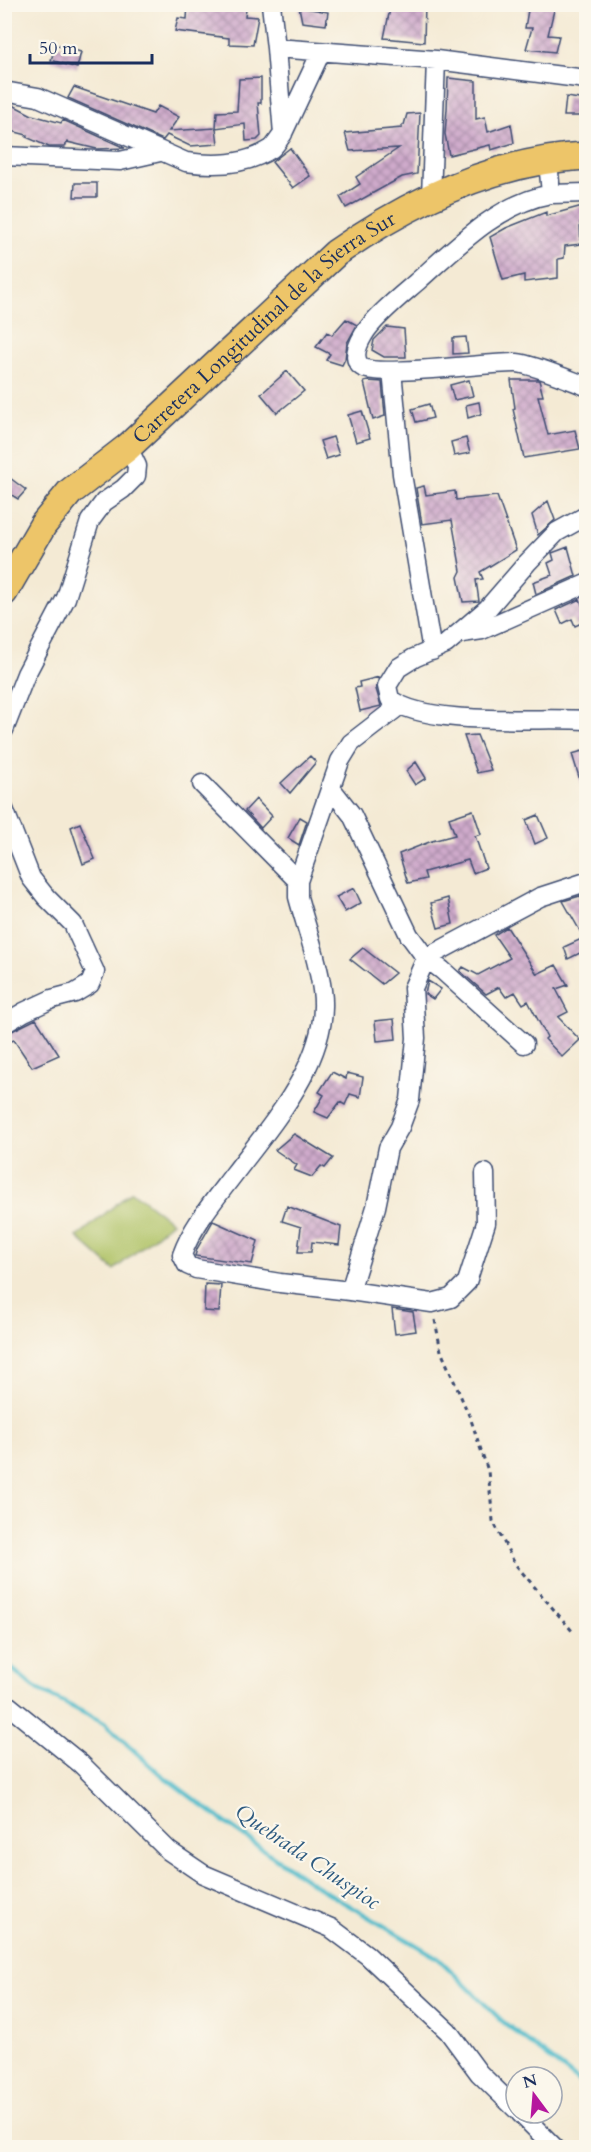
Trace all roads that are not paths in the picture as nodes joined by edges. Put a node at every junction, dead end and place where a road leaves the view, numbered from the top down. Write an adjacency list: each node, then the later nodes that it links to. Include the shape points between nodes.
1 (271, 4): 2 (street)
2 (276, 48): 3 (street); 7 (street)
3 (321, 52): 4 (street); 7 (street)
4 (436, 60): 5 (street); 14 (street)
5 (586, 79)
6 (4, 91): 8 (street, via 38,97)
7 (283, 134): 8 (street, via 272,148 232,163 186,162)
8 (160, 152): 9 (street, via 120,161)
9 (4, 156)
10 (586, 156): 11 (highway, Carretera Longitudinal de la Sierra Sur)
11 (548, 161): 13 (street); 14 (highway, Carretera Longitudinal de la Sierra Sur, via 481,178)
12 (586, 193): 13 (street)
13 (551, 194): 15 (street, via 536,197 478,227 364,333 357,348 358,363 370,370)
14 (431, 197): 17 (highway, Carretera Longitudinal de la Sierra Sur, via 377,225 336,253)
15 (392, 371): 16 (street, via 520,363); 22 (street, via 402,474)
16 (586, 386)
17 (128, 447): 20 (highway, Carretera Longitudinal de la Sierra Sur, via 70,492 43,525); 25 (street, via 137,466 135,476 90,521 66,598 26,674)
18 (586, 516): 21 (street, via 557,532 488,609)
19 (586, 584): 21 (street, via 482,630)
20 (4, 592)
21 (460, 633): 22 (street)
22 (432, 651): 23 (street, via 398,668 387,686 390,699)
23 (399, 706): 24 (street, via 437,715); 27 (street, via 351,743)
24 (586, 720)
25 (4, 730)
26 (202, 784): 29 (street)
27 (330, 787): 29 (street); 31 (street, via 352,815 409,935)
28 (4, 809): 32 (street, via 31,878 73,924 94,972 90,984 75,993 52,999)
29 (298, 881): 35 (street, via 322,991 322,1017 315,1047 295,1092 220,1192 182,1254 187,1265 196,1269)
30 (586, 882): 31 (street, via 540,897)
31 (426, 958): 33 (street); 35 (street, via 413,988 416,1038 410,1100 388,1148 376,1207)
32 (4, 1024)
33 (525, 1044)
34 (485, 1173): 35 (street, via 486,1223 467,1282 451,1298 432,1303)
35 (350, 1291)
36 (4, 1702): 37 (street, via 81,1764 169,1851 203,1874 330,1928 367,1955 448,2031 479,2073)
37 (504, 2097)
38 (532, 2125): 39 (street)
39 (555, 2148)

